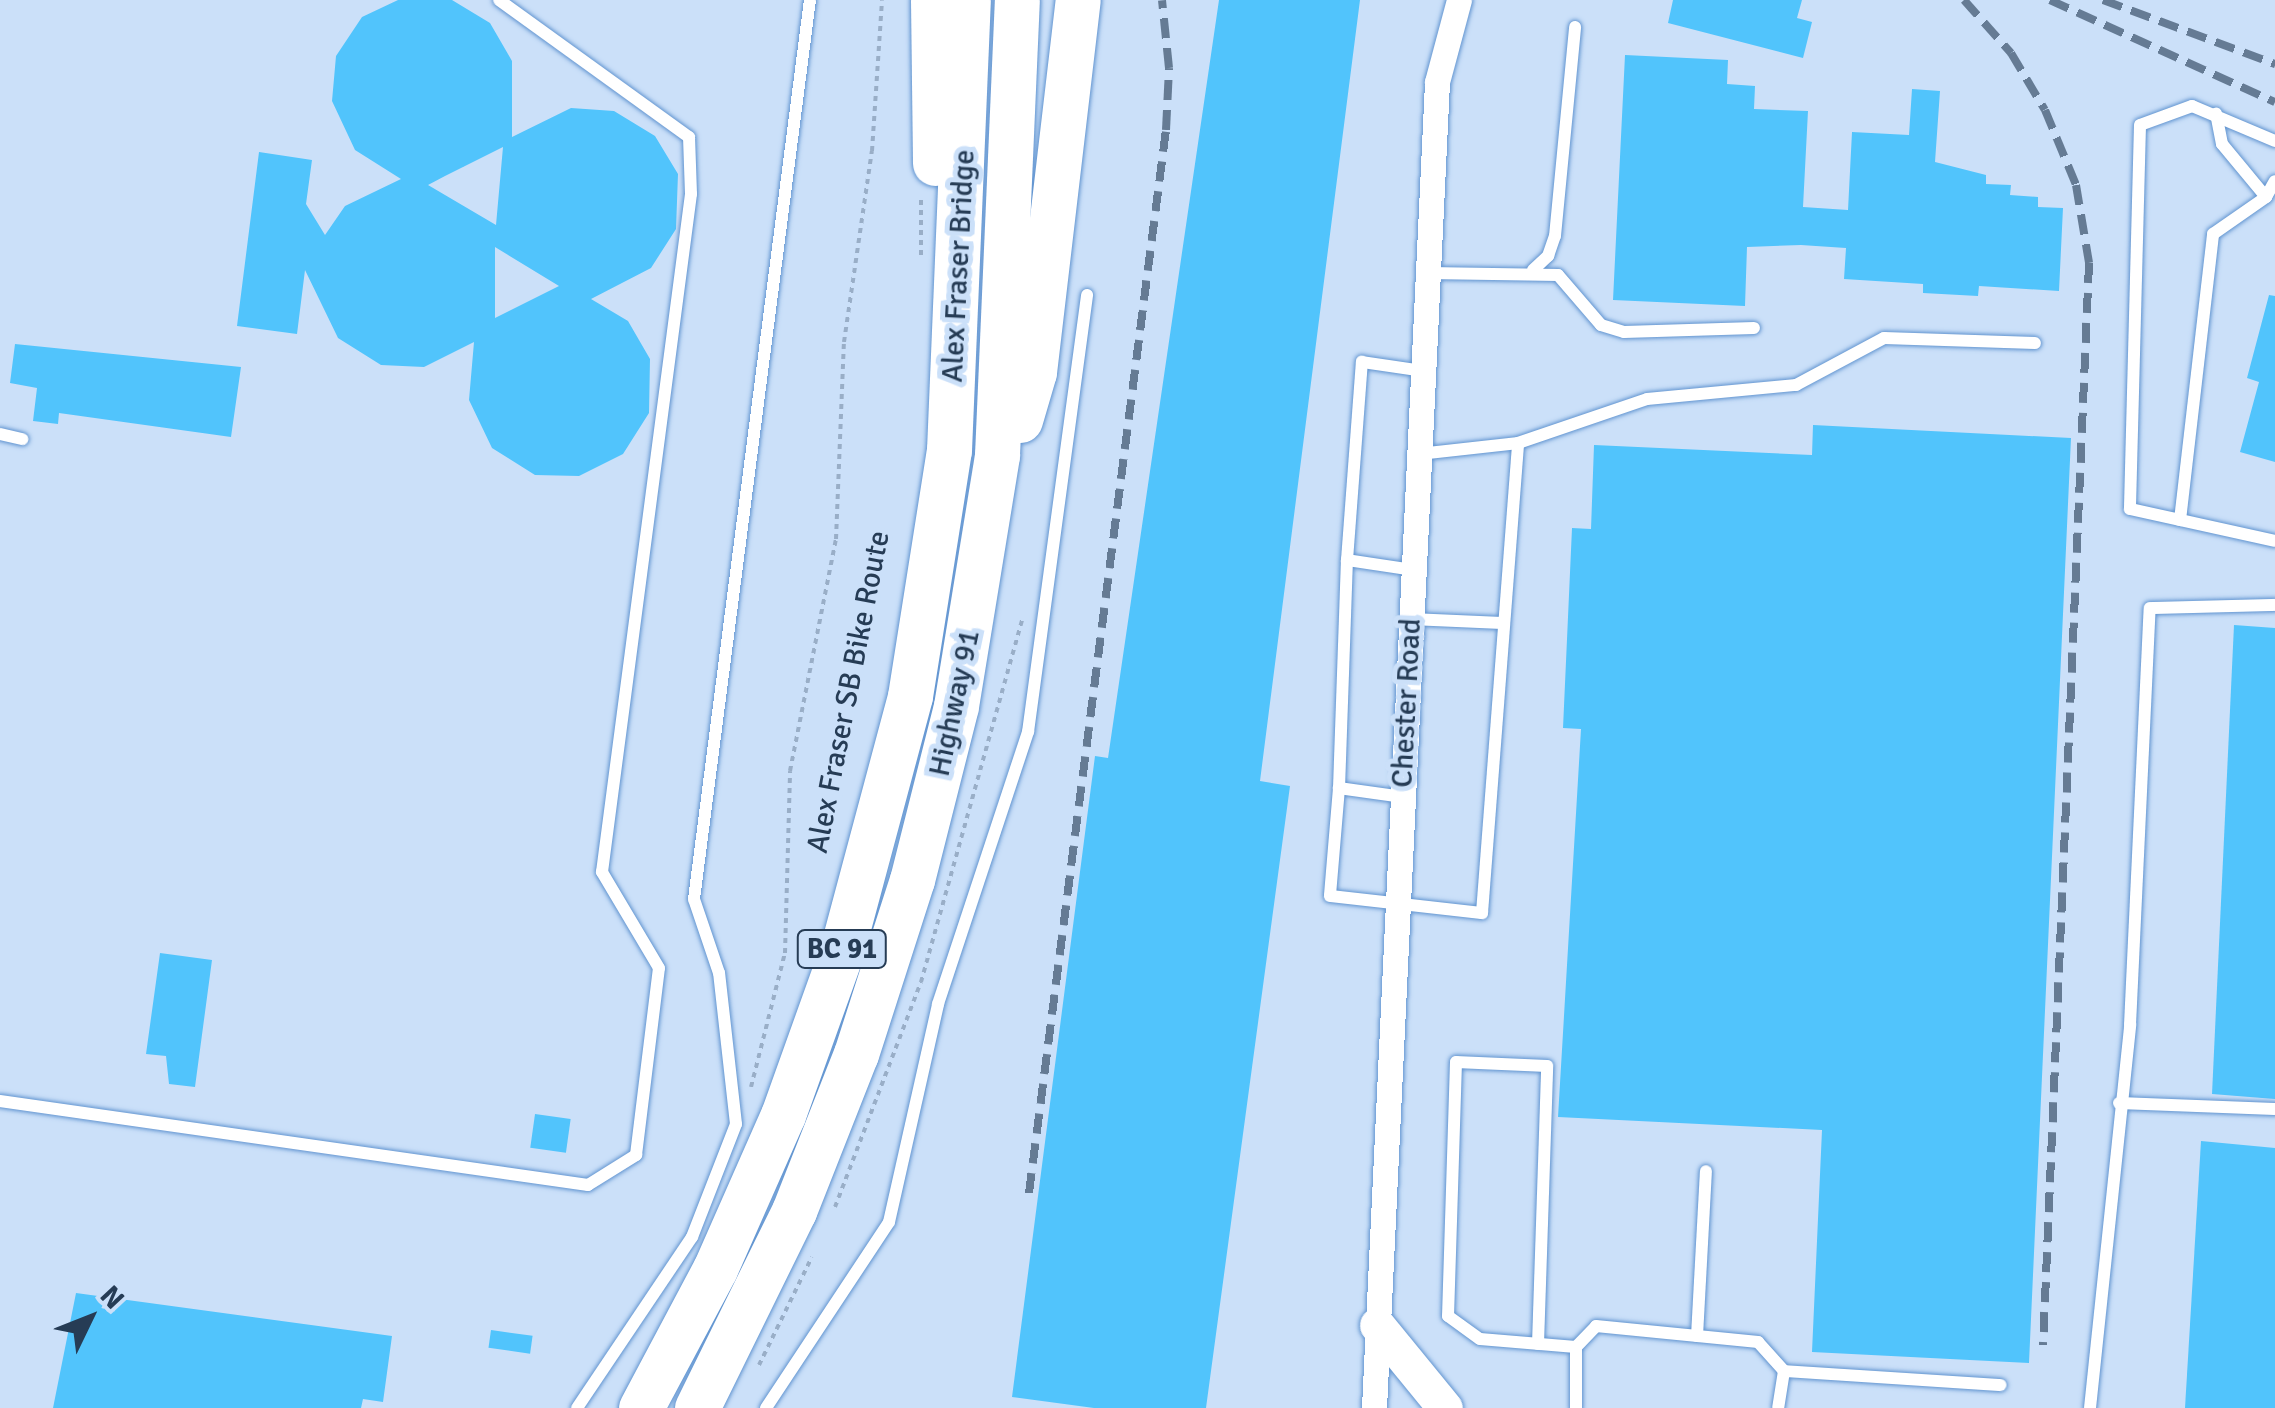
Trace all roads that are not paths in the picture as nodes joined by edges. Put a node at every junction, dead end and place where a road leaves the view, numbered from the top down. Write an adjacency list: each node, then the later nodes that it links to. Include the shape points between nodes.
1 (499, 0): 35 (lane, via 688,137 690,194 602,872 658,968 636,1156 588,1185)
2 (810, 0): 45 (lane, via 694,899 719,973 736,1124 692,1237)
3 (933, 0): 24 (highway)
4 (968, 0): 24 (highway, Alex Fraser Bridge / BC 91, via 961,268)
5 (1017, 0): 25 (highway, Highway 91 / BC 91, via 1006,326)
6 (1078, 0): 25 (highway, via 1034,372)
7 (1459, 0): 14 (street, Chester Road, via 1437,82)
8 (1574, 27): 13 (lane, via 1556,236)
9 (2216, 114): 10 (lane); 12 (lane, via 2222,144); 23 (lane, via 2192,106 2140,125 2130,509)
10 (2275, 141)
11 (2275, 181): 12 (lane)
12 (2266, 197): 23 (lane, via 2212,234)
13 (1533, 270): 14 (lane); 16 (lane, via 1558,274 1610,329)
14 (1428, 272): 18 (street, Chester Road)
15 (1088, 295): 48 (lane, via 1028,732 938,1004 890,1222)
16 (1754, 328)
17 (2036, 343): 21 (lane, via 1884,338 1796,385 1647,400)
18 (1423, 371): 22 (street, Chester Road); 27 (lane, via 1362,362)
19 (0, 434): 20 (lane)
20 (22, 439)
21 (1518, 444): 22 (lane); 31 (lane)
22 (1419, 454): 28 (street, Chester Road)
23 (2180, 520): 26 (lane)
24 (941, 531): 46 (highway, Highway 91 / BC 91, via 910,696 842,950 751,1192)
25 (987, 538): 47 (highway, Highway 91 / BC 91, via 948,742 887,964 794,1211)
26 (2275, 542)
27 (1347, 560): 28 (lane); 32 (lane)
28 (1414, 570): 30 (street, Chester Road)
29 (2275, 605): 36 (lane, via 2150,608 2130,1025)
30 (1411, 620): 31 (lane); 33 (street, Chester Road)
31 (1502, 622): 34 (lane, via 1482,913)
32 (1339, 788): 33 (lane); 34 (lane, via 1330,896)
33 (1403, 798): 34 (street, Chester Road)
34 (1398, 906): 39 (street, Chester Road)
35 (0, 1101)
36 (2120, 1103): 37 (lane); 53 (lane)
37 (2275, 1109)
38 (1706, 1171): 40 (lane)
39 (1378, 1326): 49 (street, Chester Road); 50 (street)
40 (1696, 1336): 42 (lane, via 1596,1326); 43 (lane, via 1758,1342)
41 (1538, 1344): 41 (lane, via 1480,1340 1448,1316 1456,1062 1547,1066); 42 (lane)
42 (1576, 1346): 51 (lane)
43 (1784, 1371): 44 (lane); 52 (lane)
44 (2001, 1385)
45 (578, 1408)
46 (641, 1408)
47 (696, 1408)
48 (766, 1408)
49 (1374, 1408)
50 (1445, 1408)
51 (1576, 1408)
52 (1778, 1408)
53 (2090, 1408)

